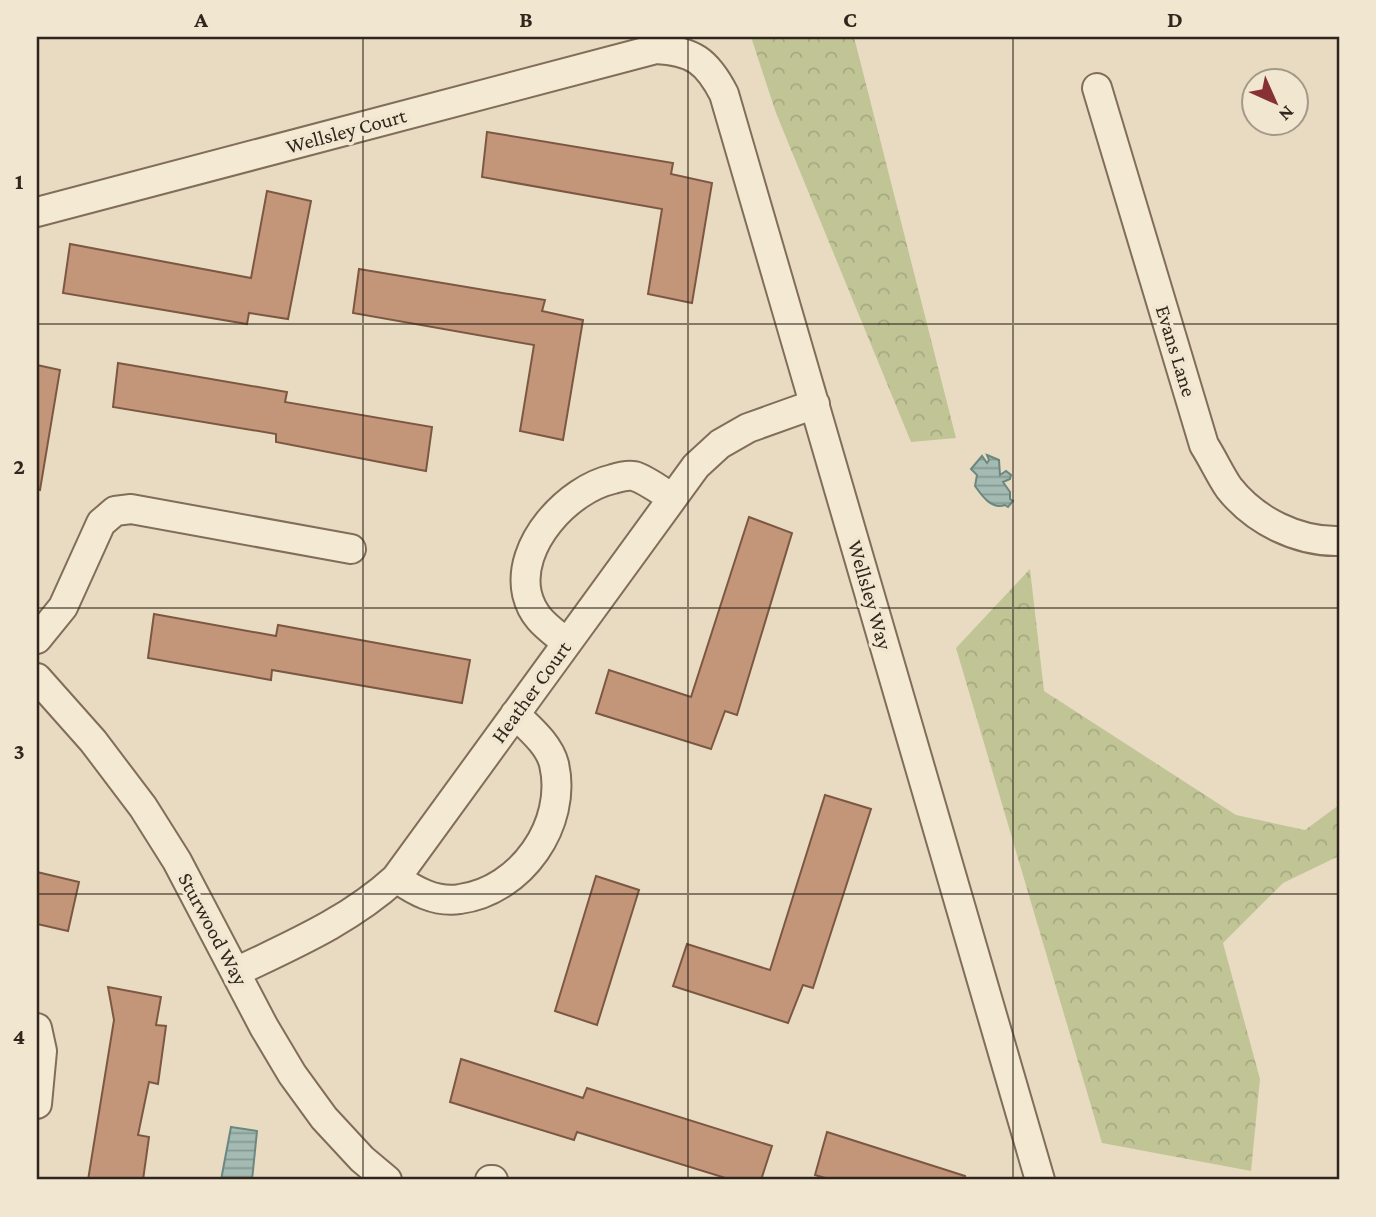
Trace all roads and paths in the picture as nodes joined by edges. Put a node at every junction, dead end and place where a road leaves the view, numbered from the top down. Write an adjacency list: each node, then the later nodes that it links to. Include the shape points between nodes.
1 (656, 49): 3 (street, Wellsley Court); 4 (street, Wellsley Way, via 677,50 697,59 713,73 724,94)
2 (1097, 88): 6 (street, Evans Lane, via 1204,445 1229,488 1266,520 1300,536)
3 (37, 212)
4 (815, 404): 5 (street, Heather Court, via 748,428 720,444); 17 (street, Wellsley Way)
5 (672, 498): 9 (street, Heather Court); 9 (street, via 634,476 620,477 581,492 547,524 528,567 527,593 537,619)
6 (1339, 541)
7 (351, 550): 8 (street, via 131,509 115,511 101,523 63,607)
8 (37, 639)
9 (567, 643): 11 (street, Heather Court)
10 (37, 678): 13 (street, Sturwood Way, via 143,807)
11 (515, 714): 12 (street, Heather Court); 12 (street, via 554,762 557,788 555,810 531,858 511,878 460,900 420,894)
12 (396, 878): 13 (street, Heather Court, via 333,925)
13 (236, 972): 16 (street, Sturwood Way, via 292,1074 324,1118)
14 (37, 1028): 15 (street, via 42,1051)
15 (37, 1104)
16 (387, 1180)
17 (1040, 1180)

